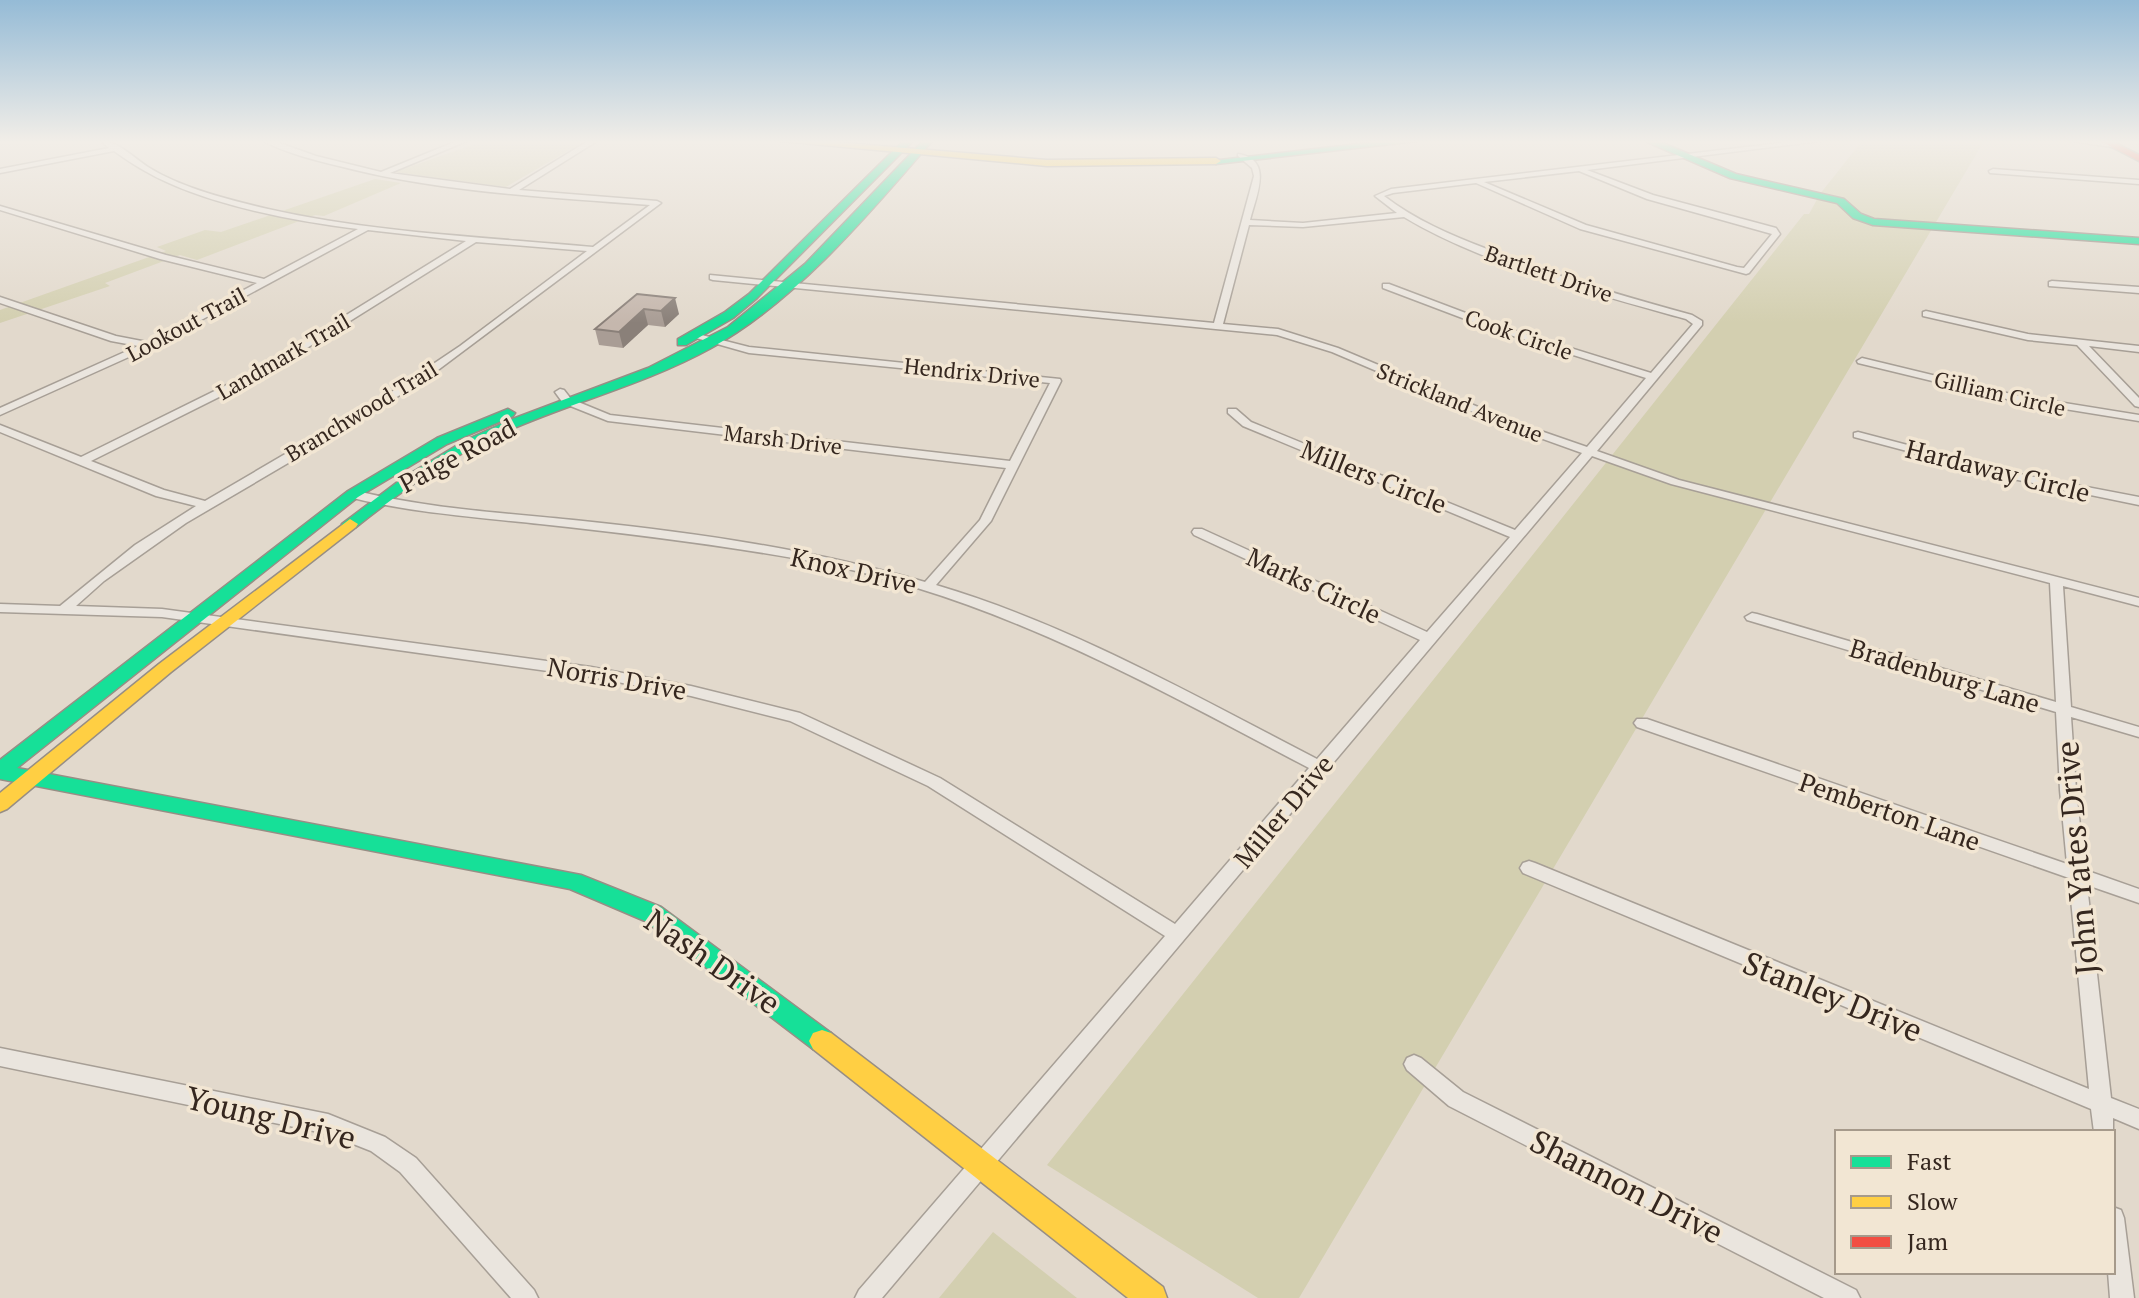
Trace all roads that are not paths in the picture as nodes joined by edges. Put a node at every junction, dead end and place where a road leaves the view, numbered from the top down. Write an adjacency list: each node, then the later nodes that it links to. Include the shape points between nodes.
1 (235, 202): 15 (street)
2 (640, 202): 18 (street, Branchwood Trail, via 657,203)
3 (849, 202): 11 (main road, Paige Road)
4 (868, 202): 12 (main road, Paige Road)
5 (1251, 202): 14 (street)
6 (1388, 202): 13 (street, Bartlett Drive)
7 (1523, 202): 8 (street, via 1583,227 1736,270 1746,271 1776,234)
8 (1667, 202)
9 (1841, 202): 17 (main road, via 1873,222)
10 (0, 208): 20 (street)
11 (842, 208): 12 (main road); 21 (main road, Paige Road)
12 (862, 209): 23 (main road, Paige Road)
13 (1407, 214): 14 (street, via 1303,225); 28 (street, Bartlett Drive, via 1529,269)
14 (1246, 222): 29 (street)
15 (368, 227): 16 (street); 20 (street, Lookout Trail)
16 (476, 239): 18 (street); 45 (street, Landmark Trail, via 263,371)
17 (2139, 241)
18 (593, 249): 50 (street, Branchwood Trail, via 396,393)
19 (713, 277): 21 (street, Strickland Avenue)
20 (264, 282): 33 (street, Lookout Trail)
21 (766, 283): 23 (street, Strickland Avenue); 30 (main road, Paige Road)
22 (2052, 284): 25 (street)
23 (788, 285): 29 (street, Strickland Avenue); 31 (main road, Paige Road)
24 (1386, 286): 36 (street, Cook Circle, via 1497,328)
25 (2139, 290)
26 (0, 300): 33 (street, via 114,339)
27 (1926, 314): 32 (street)
28 (1699, 323): 36 (street, Miller Drive)
29 (1218, 326): 44 (street, Strickland Avenue, via 1306,339)
30 (694, 336): 31 (street, Hendrix Drive); 37 (main road, Paige Road)
31 (714, 341): 37 (main road, Paige Road, via 651,372); 46 (street, Hendrix Drive, via 749,350 1056,381)
32 (2081, 344): 34 (street); 38 (street)
33 (148, 345): 40 (street, Lookout Trail)
34 (2139, 349)
35 (1862, 361): 41 (street, Gilliam Circle, via 2015,398)
36 (1654, 377): 44 (street, Miller Drive)
37 (564, 397): 46 (street, Marsh Drive, via 590,412 637,422); 47 (main road, Paige Road, via 442,441); 48 (main road, Paige Road, via 457,451)
38 (2139, 404)
39 (1232, 411): 52 (street, Millers Circle, via 1247,424)
40 (0, 412)
41 (2139, 418)
42 (0, 428): 45 (street)
43 (1858, 435): 49 (street, Hardaway Circle, via 2013,476)
44 (1588, 453): 52 (street, Miller Drive); 53 (street, Strickland Avenue, via 1675,482)
45 (82, 461): 50 (street, via 160,493)
46 (1013, 465): 54 (street, Hendrix Drive, via 985,521)
47 (353, 494): 48 (street, Knox Drive); 59 (main road, Paige Road)
48 (376, 501): 54 (street, Knox Drive, via 705,541); 60 (main road, Paige Road)
49 (2139, 501)
50 (204, 504): 57 (street, Branchwood Trail, via 98,576)
51 (1198, 532): 61 (street, Marks Circle)
52 (1519, 536): 61 (street, Miller Drive)
53 (2056, 583): 55 (street, Strickland Avenue); 62 (street, John Yates Drive)
54 (928, 587): 65 (street, Knox Drive, via 1071,643)
55 (2139, 602)
56 (0, 608): 57 (street, Norris Drive)
57 (62, 611): 59 (street, Norris Drive, via 114,609)
58 (1752, 617): 62 (street, Bradenburg Lane)
59 (193, 618): 60 (street, Norris Drive); 66 (main road, Paige Road)
60 (224, 621): 67 (main road, Paige Road); 72 (street, Norris Drive, via 591,672 795,717 934,782)
61 (1430, 639): 65 (street, Miller Drive)
62 (2065, 712): 64 (street, Bradenburg Lane); 70 (street, John Yates Drive)
63 (1642, 723): 70 (street, Pemberton Lane)
64 (2139, 732)
65 (1320, 767): 72 (street, Miller Drive)
66 (0, 771): 67 (main road, Nash Drive)
67 (32, 777): 68 (main road, Paige Road); 78 (main road, Nash Drive, via 515,868 587,887 653,914 719,959)
68 (0, 804)
69 (1529, 868): 75 (street, Stanley Drive)
70 (2079, 878): 71 (street, Pemberton Lane); 75 (street, John Yates Drive)
71 (2139, 896)
72 (1177, 934): 78 (street, Miller Drive)
73 (0, 1057): 80 (street, Young Drive, via 328,1124 378,1144 408,1165)
74 (1414, 1064): 83 (street, Shannon Drive, via 1456,1099)
75 (2101, 1106): 76 (street, Stanley Drive); 77 (street, John Yates Drive)
76 (2139, 1119)
77 (2104, 1130)
78 (980, 1166): 81 (street, Miller Drive); 82 (main road, Nash Drive)
79 (2115, 1236): 84 (street)
80 (526, 1298)
81 (867, 1298)
82 (1152, 1298)
83 (1848, 1298)
84 (2122, 1298)

